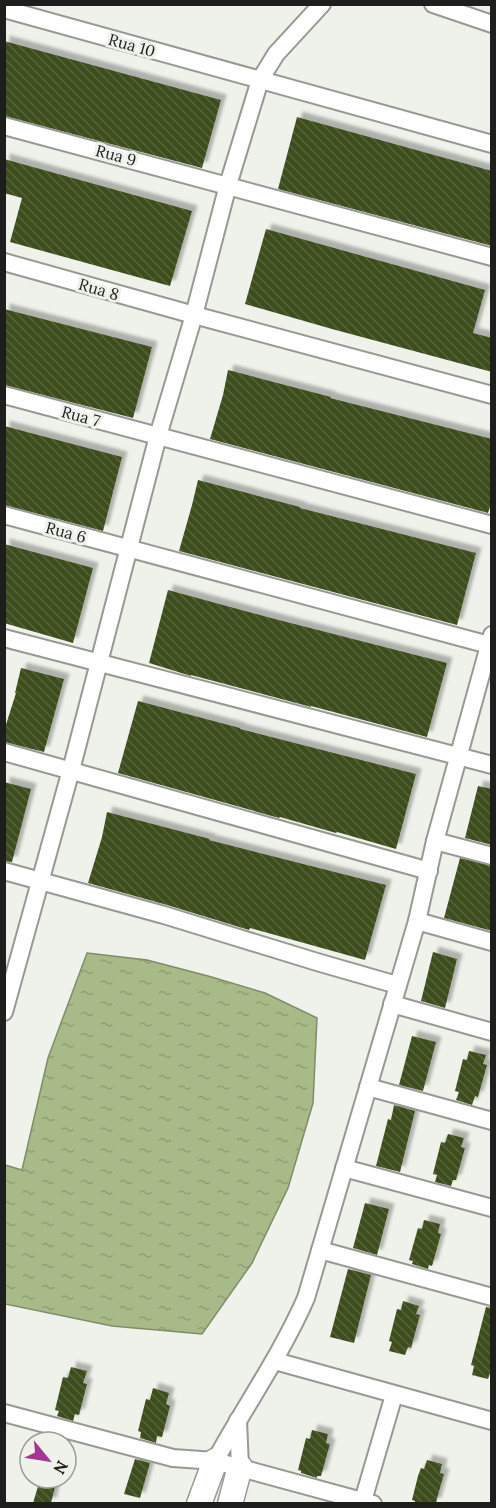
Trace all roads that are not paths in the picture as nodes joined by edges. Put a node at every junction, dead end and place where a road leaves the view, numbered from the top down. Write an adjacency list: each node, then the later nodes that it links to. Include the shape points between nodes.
1 (433, 4): 5 (street)
2 (321, 5): 6 (street, via 276,54)
3 (4, 9): 4 (street, Rua 10)
4 (44, 12): 6 (street, Rua 10)
5 (492, 24)
6 (260, 80): 8 (street, Rua 10); 9 (street)
7 (4, 126): 9 (street, Rua 9)
8 (492, 144)
9 (228, 185): 10 (street, Rua 9); 12 (street)
10 (492, 257)
11 (4, 262): 12 (street, Rua 8)
12 (194, 315): 14 (street, Rua 8); 15 (street)
13 (4, 395): 15 (street, Rua 7)
14 (492, 395)
15 (158, 436): 17 (street, Rua 7); 18 (street)
16 (4, 515): 18 (street, Rua 6)
17 (492, 525)
18 (128, 549): 20 (street, Rua 6); 21 (street)
19 (4, 638): 21 (street)
20 (490, 640): 22 (street)
21 (99, 663): 24 (street); 26 (street)
22 (486, 677): 24 (street)
23 (4, 752): 26 (street)
24 (459, 757): 25 (street); 27 (street)
25 (492, 765)
26 (71, 770): 30 (street); 31 (street)
27 (435, 841): 28 (street); 30 (street)
28 (492, 856)
29 (4, 871): 31 (street)
30 (429, 871): 32 (street)
31 (40, 881): 34 (street); 35 (street)
32 (417, 921): 33 (street); 34 (street)
33 (492, 942)
34 (397, 985): 36 (street)
35 (8, 990): 37 (street)
36 (392, 1004): 38 (street); 39 (street)
37 (4, 1012)
38 (492, 1032)
39 (368, 1087): 40 (street); 41 (street)
40 (492, 1121)
41 (344, 1168): 42 (street); 43 (street)
42 (492, 1208)
43 (320, 1250): 44 (street); 45 (street, via 306,1298)
44 (492, 1297)
45 (275, 1361): 46 (street); 48 (street)
46 (394, 1395): 49 (street); 54 (street)
47 (4, 1413): 50 (street, via 174,1458)
48 (238, 1419): 50 (street); 51 (street)
49 (492, 1421)
50 (215, 1461): 51 (street); 52 (street)
51 (240, 1467): 53 (street); 54 (street)
52 (199, 1503)
53 (230, 1503)
54 (366, 1503)

